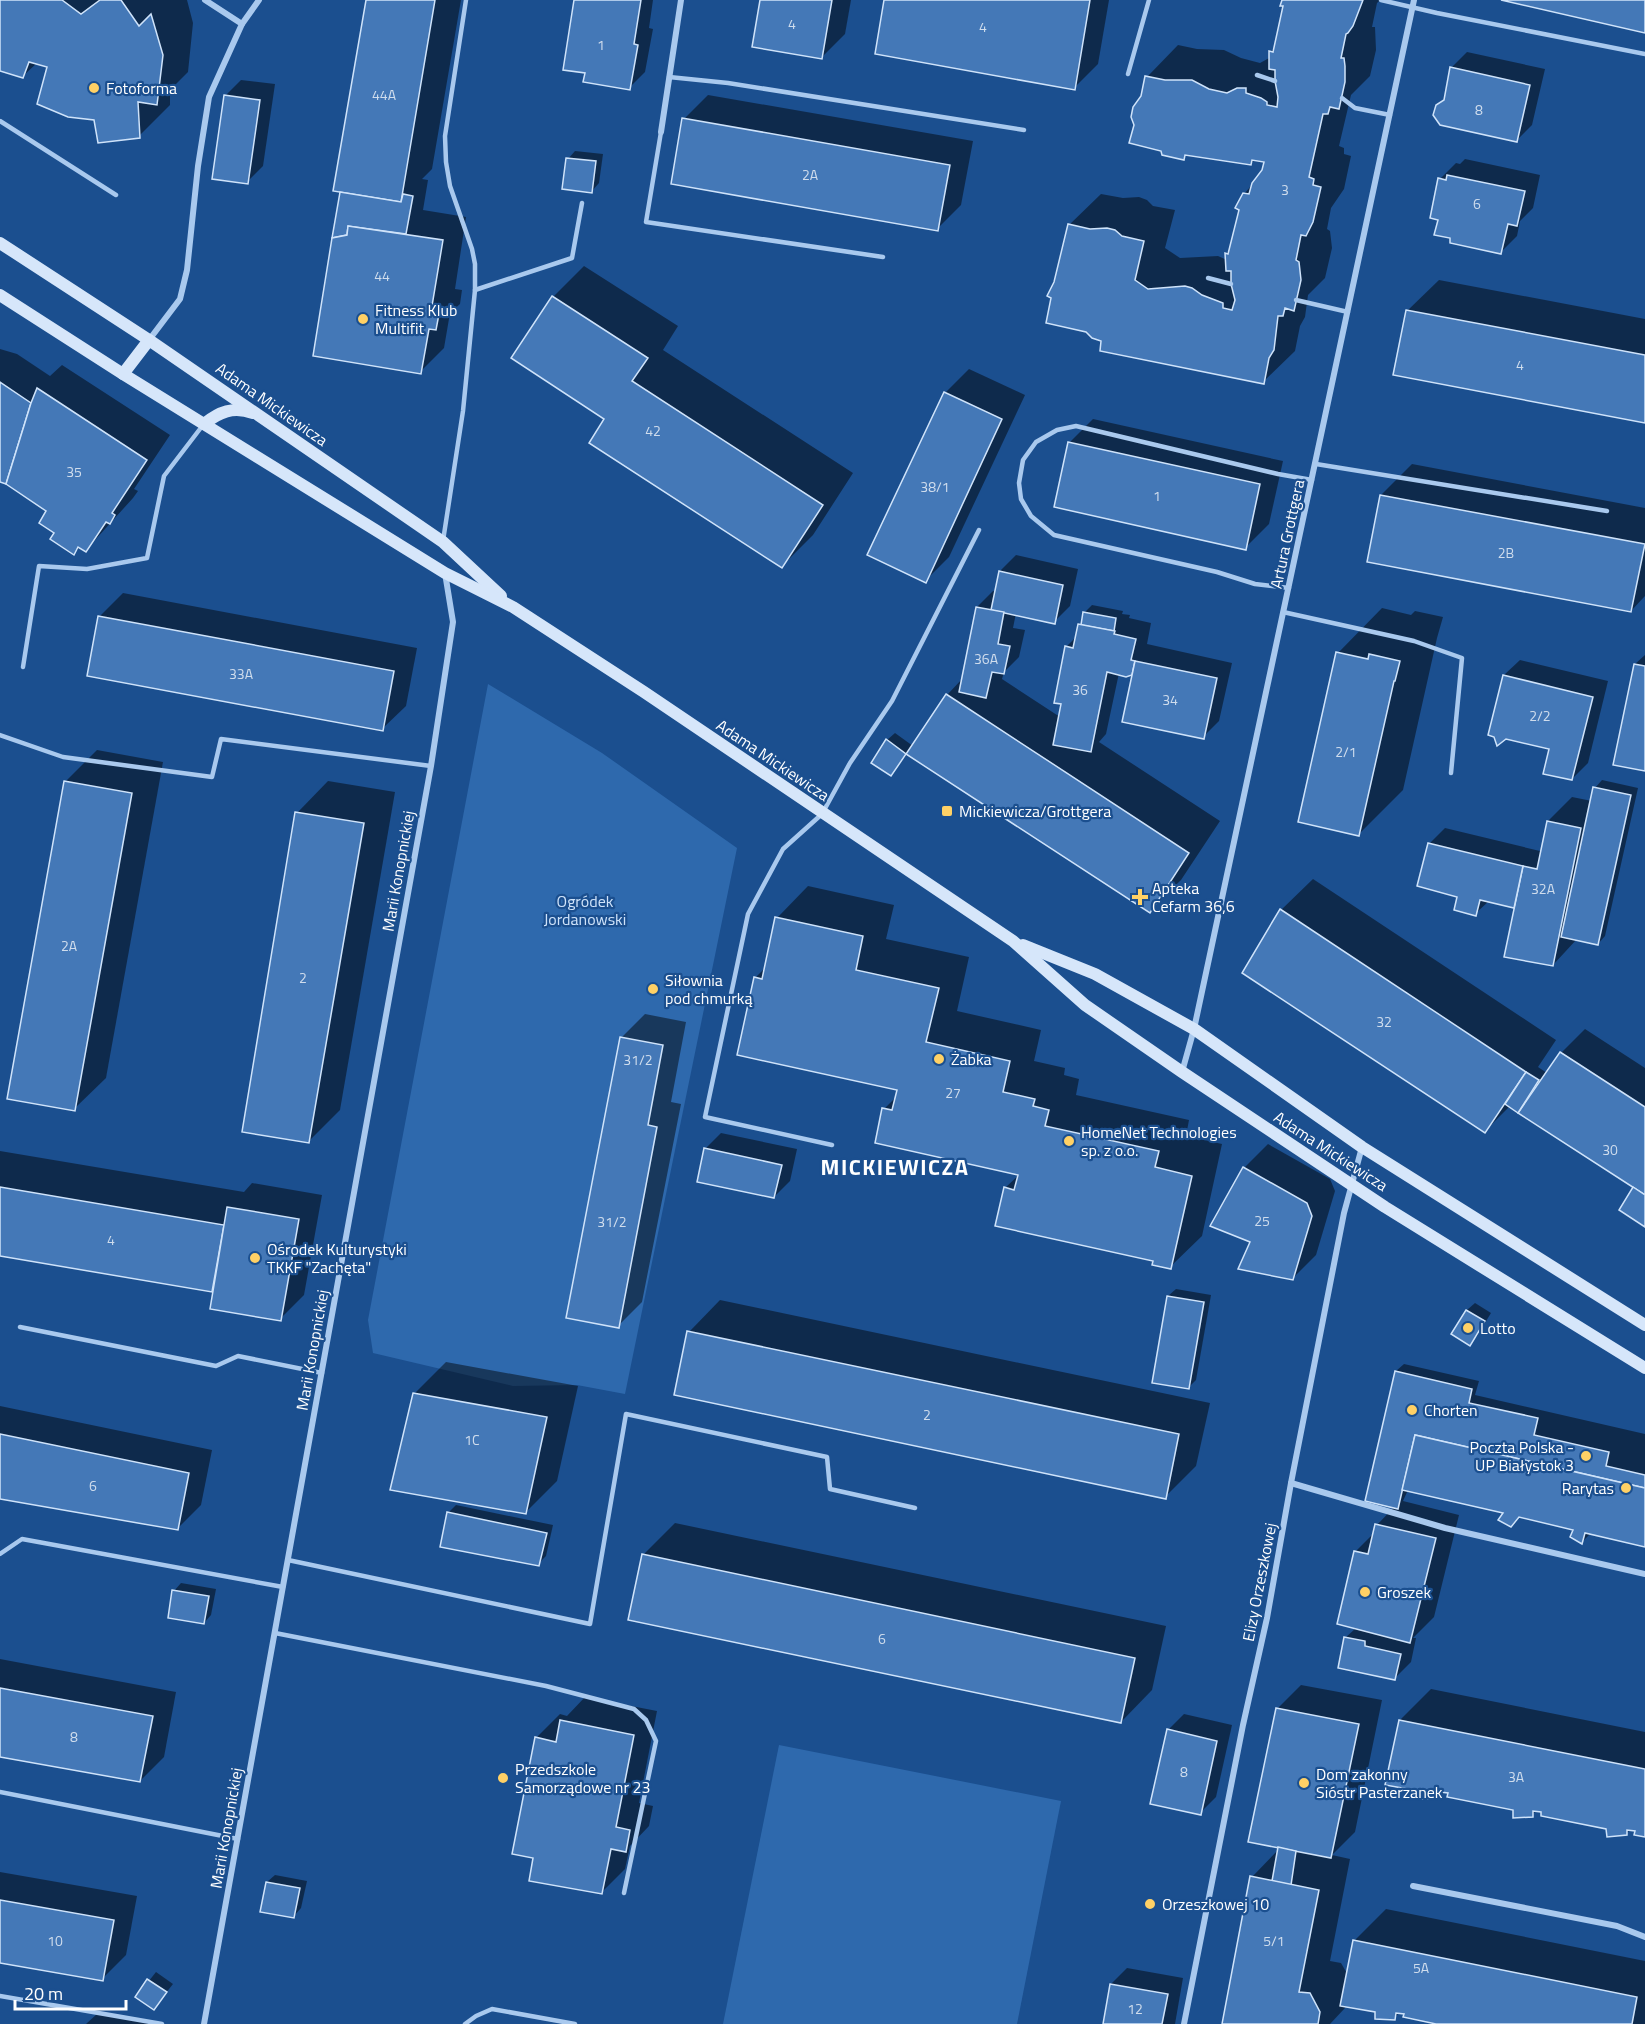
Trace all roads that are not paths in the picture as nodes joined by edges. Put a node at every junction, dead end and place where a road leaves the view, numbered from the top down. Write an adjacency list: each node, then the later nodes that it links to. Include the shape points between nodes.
1 (205, 0): 9 (street)
2 (259, 0): 9 (street)
3 (466, 0): 26 (lane, via 447,125 446,162 476,264)
4 (681, 0): 13 (street)
5 (1149, 0): 11 (lane)
6 (1381, 0): 8 (lane)
7 (1414, 0): 8 (street, Artura Grottgera)
8 (1412, 8): 10 (lane); 16 (street, Artura Grottgera)
9 (242, 24): 30 (street, via 209,97 180,299)
10 (1645, 54)
11 (1128, 74)
12 (1257, 75): 14 (lane)
13 (669, 77): 18 (lane); 19 (street)
14 (1275, 81)
15 (1342, 98): 16 (lane, via 1355,108)
16 (1390, 115): 29 (street, Artura Grottgera)
17 (0, 121): 20 (lane)
18 (1024, 130)
19 (661, 132): 23 (lane, via 646,222)
20 (116, 195)
21 (582, 203): 26 (lane, via 572,258)
22 (0, 243): 30 (street, Adama Mickiewicza)
23 (883, 257)
24 (1208, 278): 25 (lane)
25 (1231, 284)
26 (475, 290): 38 (lane)
27 (0, 295): 31 (street, Adama Mickiewicza)
28 (1296, 300): 29 (lane)
29 (1348, 312): 34 (street, Artura Grottgera)
30 (149, 340): 31 (street); 32 (street, Adama Mickiewicza)
31 (123, 374): 33 (street, Adama Mickiewicza)
32 (260, 415): 33 (street, via 230,410); 38 (street, Adama Mickiewicza)
33 (204, 424): 39 (street, Adama Mickiewicza); 43 (lane, via 164,476 147,558 87,569 39,566)
34 (1316, 464): 35 (street, Artura Grottgera); 36 (lane)
35 (1312, 480): 40 (street, Artura Grottgera); 40 (lane, via 1076,426 1057,430 1036,442 1023,460 1021,499 1031,516 1054,535 1255,584)
36 (1607, 511)
37 (979, 531): 47 (lane, via 892,700)
38 (443, 542): 39 (street); 41 (street, Adama Mickiewicza)
39 (445, 573): 41 (street, Adama Mickiewicza); 45 (street, Marii Konopnickiej, via 453,622)
40 (1289, 588): 42 (street, Artura Grottgera)
41 (513, 607): 47 (street, Adama Mickiewicza)
42 (1284, 612): 46 (lane, via 1414,641 1462,657); 49 (street, Artura Grottgera)
43 (23, 667)
44 (0, 735): 45 (lane, via 63,757 212,777 221,739)
45 (431, 766): 57 (street, Marii Konopnickiej)
46 (1451, 773)
47 (822, 814): 48 (street, Adama Mickiewicza); 51 (lane, via 783,849 748,914 705,1117)
48 (1013, 941): 49 (street, Adama Mickiewicza, via 1095,974); 50 (street, Adama Mickiewicza, via 1085,1005)
49 (1194, 1029): 50 (street, Artura Grottgera); 52 (street, Adama Mickiewicza)
50 (1182, 1072): 53 (street, Adama Mickiewicza)
51 (832, 1145)
52 (1362, 1147): 53 (street, Elizy Orzeszkowej); 54 (street, Adama Mickiewicza)
53 (1350, 1185): 56 (street, Adama Mickiewicza); 58 (street, Elizy Orzeszkowej)
54 (1645, 1325)
55 (20, 1327): 57 (lane, via 216,1366 238,1356)
56 (1645, 1368)
57 (322, 1373): 61 (street, Marii Konopnickiej)
58 (1291, 1483): 62 (street, via 1445,1528); 75 (street, Elizy Orzeszkowej)
59 (915, 1508): 61 (lane, via 830,1490 827,1457 626,1414 590,1624)
60 (0, 1554): 63 (lane, via 22,1539)
61 (288, 1560): 63 (street, Marii Konopnickiej)
62 (1645, 1574)
63 (283, 1587): 64 (street, Marii Konopnickiej)
64 (275, 1633): 66 (street, Marii Konopnickiej); 68 (lane, via 546,1686 634,1709 646,1720 656,1741)
65 (0, 1792): 66 (lane)
66 (238, 1839): 72 (street, Marii Konopnickiej)
67 (1413, 1886): 69 (street, via 1617,1926)
68 (624, 1893)
69 (1645, 1937)
70 (0, 1996): 71 (lane)
71 (162, 2024)
72 (204, 2024)
73 (465, 2024): 74 (lane, via 492,2009)
74 (575, 2024)
75 (1184, 2024)

